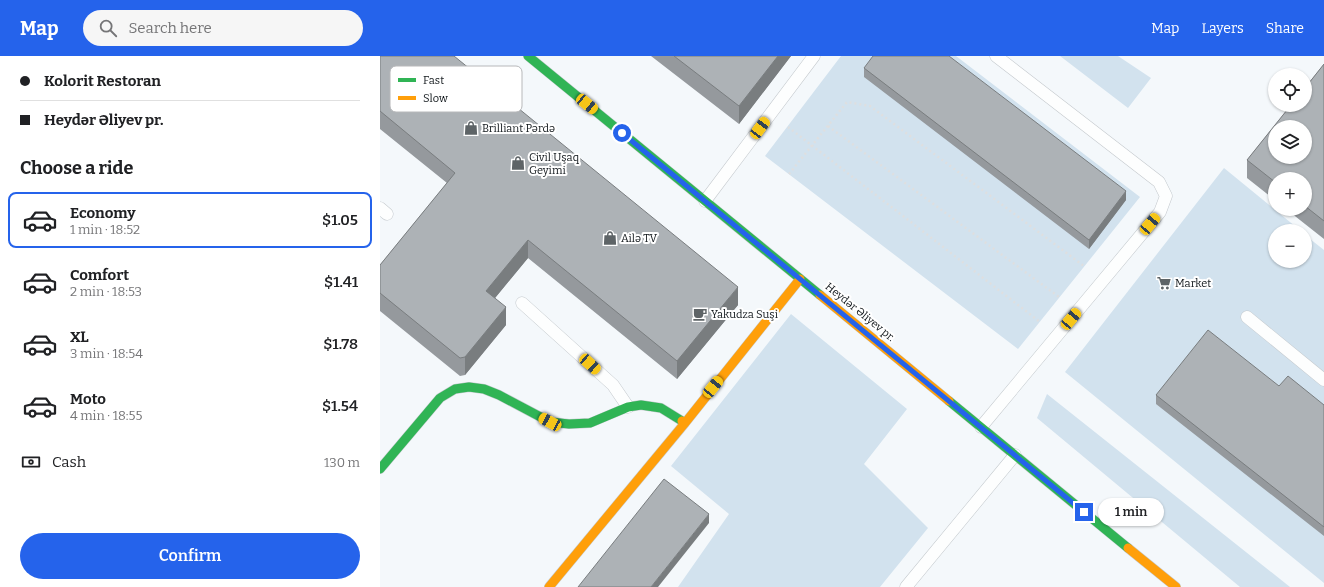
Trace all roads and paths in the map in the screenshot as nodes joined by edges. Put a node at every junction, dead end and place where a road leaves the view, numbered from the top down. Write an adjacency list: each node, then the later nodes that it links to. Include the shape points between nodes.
1 (528, 56): 8 (main road, Heydər Əliyev pr.)
2 (814, 56): 8 (lane)
3 (996, 56): 18 (lane, via 1159,182 1166,196 1160,212)
4 (828, 126): 6 (path); 9 (path, via 847,102 870,106); 11 (path)
5 (787, 127): 6 (path)
6 (812, 146): 7 (path); 14 (path)
7 (789, 174)
8 (705, 201): 10 (main road, Heydər Əliyev pr.)
9 (1084, 266)
10 (800, 279): 17 (main road); 18 (main road, Heydər Əliyev pr.)
11 (1059, 297)
12 (522, 303): 16 (lane, via 613,385)
13 (1247, 317): 15 (lane)
14 (1040, 322)
15 (1324, 380)
16 (628, 407): 17 (main road, via 641,405 661,408); 20 (main road, via 590,423 569,424 550,422 484,389 455,389 440,398)
17 (684, 423): 21 (main road)
18 (981, 427): 19 (main road, Heydər Əliyev pr.)
19 (1015, 455): 22 (lane); 23 (main road, Heydər Əliyev pr.)
20 (380, 469)
21 (549, 587)
22 (906, 587)
23 (1176, 587)

